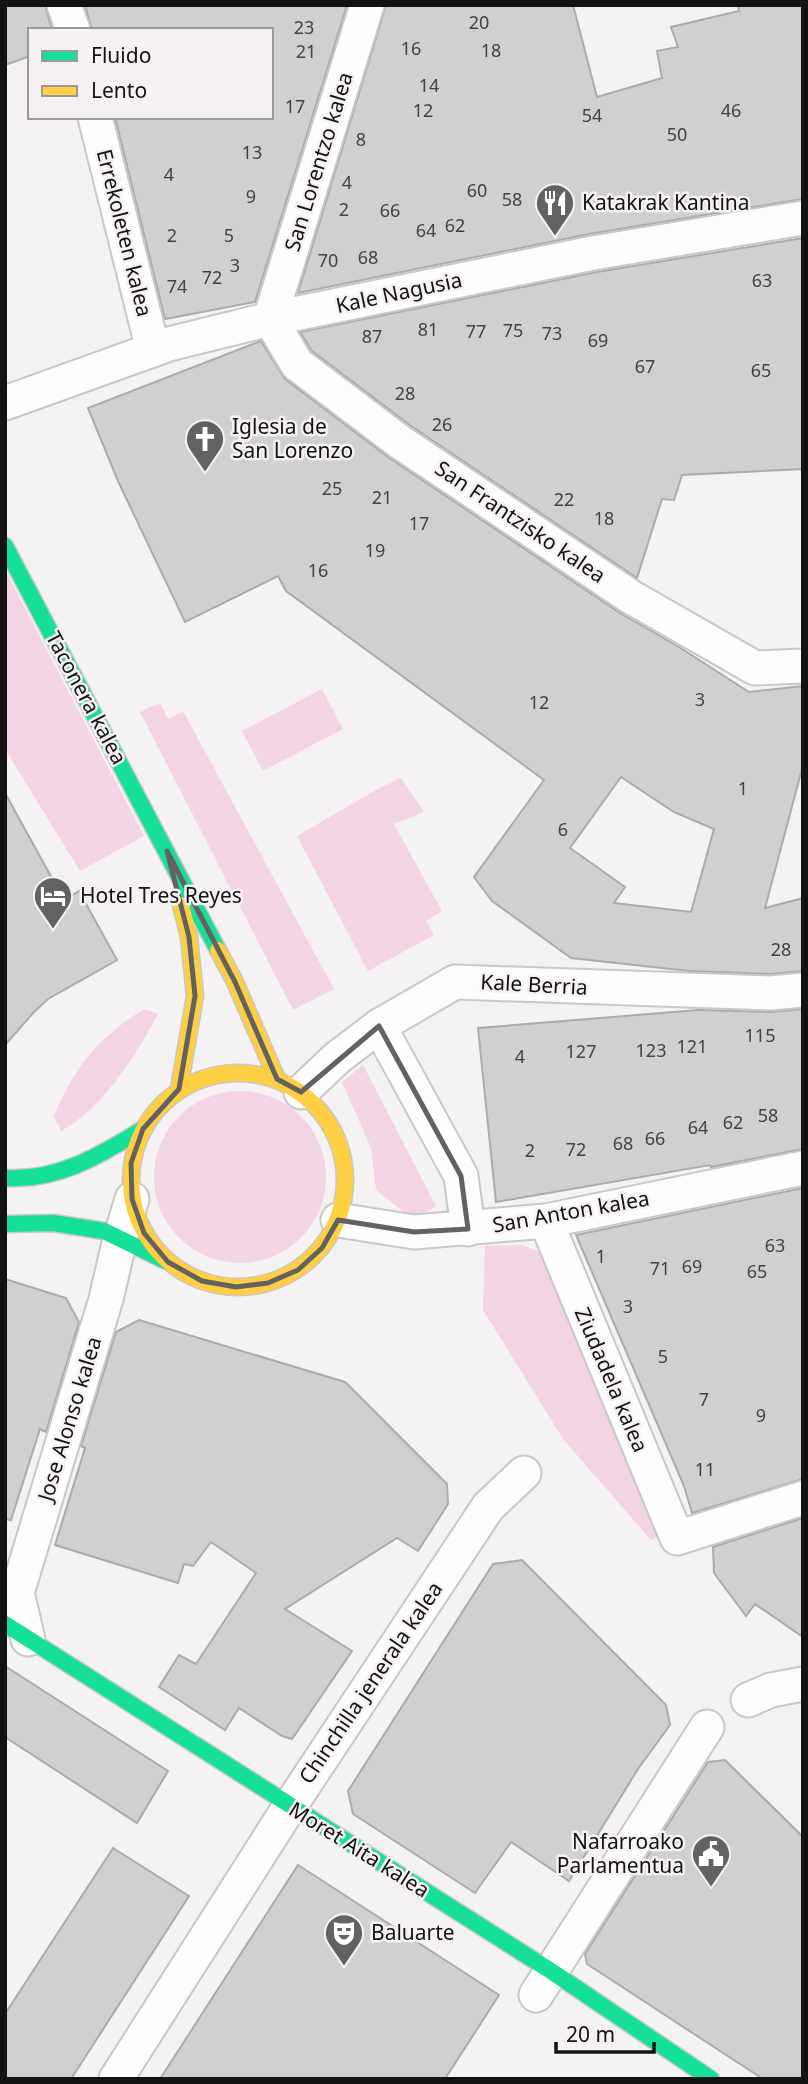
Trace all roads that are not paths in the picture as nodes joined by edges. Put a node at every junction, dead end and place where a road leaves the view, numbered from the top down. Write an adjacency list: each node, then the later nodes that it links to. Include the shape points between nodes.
1 (64, 5): 3 (street)
2 (368, 5): 6 (street, San Lorentzo kalea)
3 (71, 28)
4 (96, 119): 7 (street, Errekoleten kalea)
5 (803, 218): 6 (street, Kale Nagusia, via 593,253)
6 (270, 319): 7 (street, Kale Nagusia); 10 (street, San Frantzisko kalea, via 297,364 400,442 631,597 755,668)
7 (153, 349): 8 (street, Kale Nagusia)
8 (5, 403)
9 (5, 546): 11 (street, Taconera kalea)
10 (803, 666)
11 (167, 851): 14 (street, Taconera kalea); 15 (street, Taconera kalea, via 189,937 195,996)
12 (803, 990): 13 (street, Kale Berria, via 771,993 455,982)
13 (379, 1026): 14 (street, Kale Berria); 23 (street, via 461,1176)
14 (289, 1086): 15 (street, via 244,1072 210,1076); 20 (street, via 318,1108 342,1149 345,1196)
15 (179, 1089): 16 (street)
16 (143, 1129): 18 (street, via 92,1161 54,1175); 19 (street, via 131,1163)
17 (803, 1168): 21 (street, San Anton kalea)
18 (5, 1178)
19 (132, 1199): 24 (street, Jose Alonso kalea); 25 (street, via 144,1233)
20 (338, 1220): 23 (street, San Anton kalea, via 414,1232); 25 (street, via 322,1248 298,1270 268,1283 236,1287 202,1281)
21 (546, 1221): 23 (street, San Anton kalea); 27 (street, Ziudadela kalea, via 677,1538)
22 (5, 1224): 24 (street, via 53,1223 104,1231)
23 (468, 1229)
24 (120, 1239): 25 (street); 28 (street, Jose Alonso kalea, via 17,1593)
25 (168, 1262)
26 (524, 1473): 32 (street, Chinchilla jenerala kalea, via 488,1507)
27 (803, 1498)
28 (17, 1631): 32 (street, Moret Aita kalea)
29 (803, 1684): 30 (street)
30 (748, 1700)
31 (707, 1727): 33 (street)
32 (290, 1806): 33 (street, Moret Aita kalea); 34 (street, Chinchilla jenerala kalea)
33 (543, 1983): 35 (street, Moret Aita kalea)
34 (116, 2079)
35 (711, 2079)

